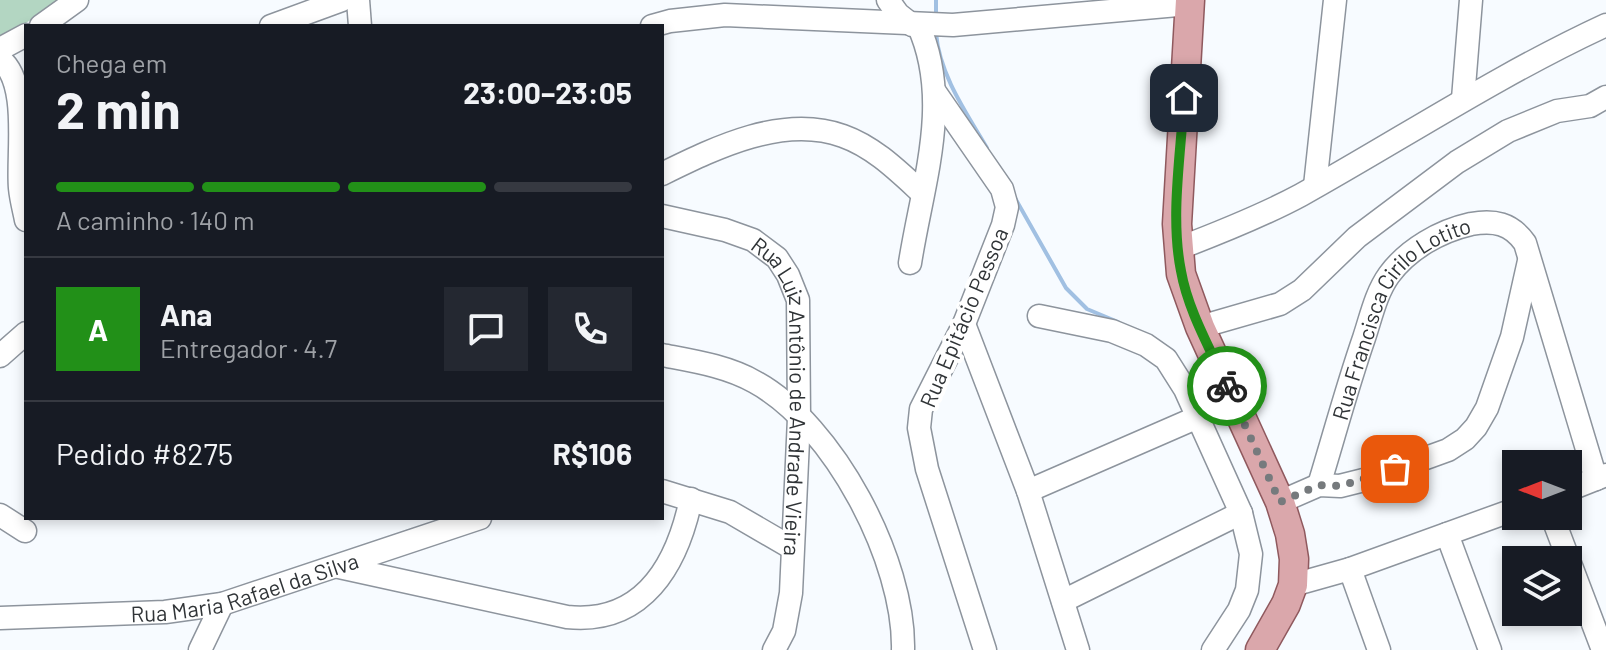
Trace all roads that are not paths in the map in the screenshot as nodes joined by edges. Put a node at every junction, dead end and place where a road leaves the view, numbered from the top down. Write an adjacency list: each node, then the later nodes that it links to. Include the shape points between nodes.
1 (77, 0): 8 (street)
2 (342, 0): 9 (street)
3 (358, 0): 10 (street)
4 (1335, 0): 21 (street)
5 (1471, 0): 19 (street)
6 (1189, 2): 12 (street); 25 (main road)
7 (882, 11): 11 (street, via 725,15); 12 (street)
8 (44, 24)
9 (276, 24)
10 (360, 24)
11 (659, 24)
12 (918, 25): 17 (street)
13 (1606, 25): 19 (street)
14 (24, 36): 15 (street)
15 (0, 49)
16 (0, 59): 23 (street, via 18,102)
17 (935, 92): 22 (street); 29 (street, Rua Epitácio Pessoa, via 1002,189 1007,207)
18 (1606, 97): 30 (street, via 1508,131 1457,162 1357,237 1280,304)
19 (1463, 99): 21 (street)
20 (664, 173): 22 (street, via 733,144 794,128 854,141 889,162)
21 (1315, 186): 25 (street)
22 (922, 193): 27 (street)
23 (24, 209)
24 (664, 216): 37 (street, Rua Luiz Antônio de Andrade Vieira, via 753,240 777,258 798,300)
25 (1177, 249): 30 (main road)
26 (1530, 259): 31 (street, Rua Francisca Cirilo Lotito); 33 (street); 40 (street, Rua Francisca Cirilo Lotito, via 1518,232 1495,223 1452,229 1406,257 1376,301)
27 (910, 263)
28 (1039, 316): 36 (street, via 1112,331 1146,345 1166,359)
29 (964, 324): 41 (street); 62 (street, Rua Epitácio Pessoa, via 921,409 919,428 927,469)
30 (1200, 327): 44 (main road)
31 (1551, 330): 33 (street); 38 (street, Rua Francisca Cirilo Lotito)
32 (24, 335): 35 (street)
33 (1512, 337): 40 (street, via 1487,408 1465,439 1368,479)
34 (664, 355): 37 (street, via 753,381)
35 (0, 356)
36 (1198, 417): 41 (street); 45 (street)
37 (799, 418): 52 (street, Rua Luiz Antônio de Andrade Vieira); 61 (street, via 837,462 880,543 895,588)
38 (1601, 477): 39 (street)
39 (1582, 484)
40 (1319, 485): 44 (street)
41 (1028, 491): 56 (street)
42 (664, 492): 43 (street)
43 (691, 499): 52 (street, via 730,512); 53 (street, via 677,549 663,572 630,605 602,618 567,617)
44 (1280, 502): 55 (main road, via 1292,546)
45 (1241, 513): 56 (street); 64 (street, via 1251,554 1247,590)
46 (1502, 514): 51 (street)
47 (0, 515): 50 (street)
48 (474, 520): 53 (street, Rua Maria Rafael da Silva)
49 (1557, 530): 68 (street)
50 (25, 531)
51 (1447, 534): 54 (street); 67 (street)
52 (792, 548): 60 (street, Rua Luiz Antônio de Andrade Vieira, via 788,613)
53 (338, 567): 57 (street, Rua Maria Rafael da Silva)
54 (1350, 569): 55 (street); 66 (street)
55 (1293, 585): 65 (main road)
56 (1063, 601): 63 (street)
57 (222, 604): 58 (street, Rua Maria Rafael da Silva, via 165,612); 59 (street)
58 (0, 618)
59 (200, 650)
60 (774, 650)
61 (903, 650)
62 (985, 650)
63 (1078, 650)
64 (1213, 650)
65 (1260, 650)
66 (1379, 650)
67 (1490, 650)
68 (1603, 650)

